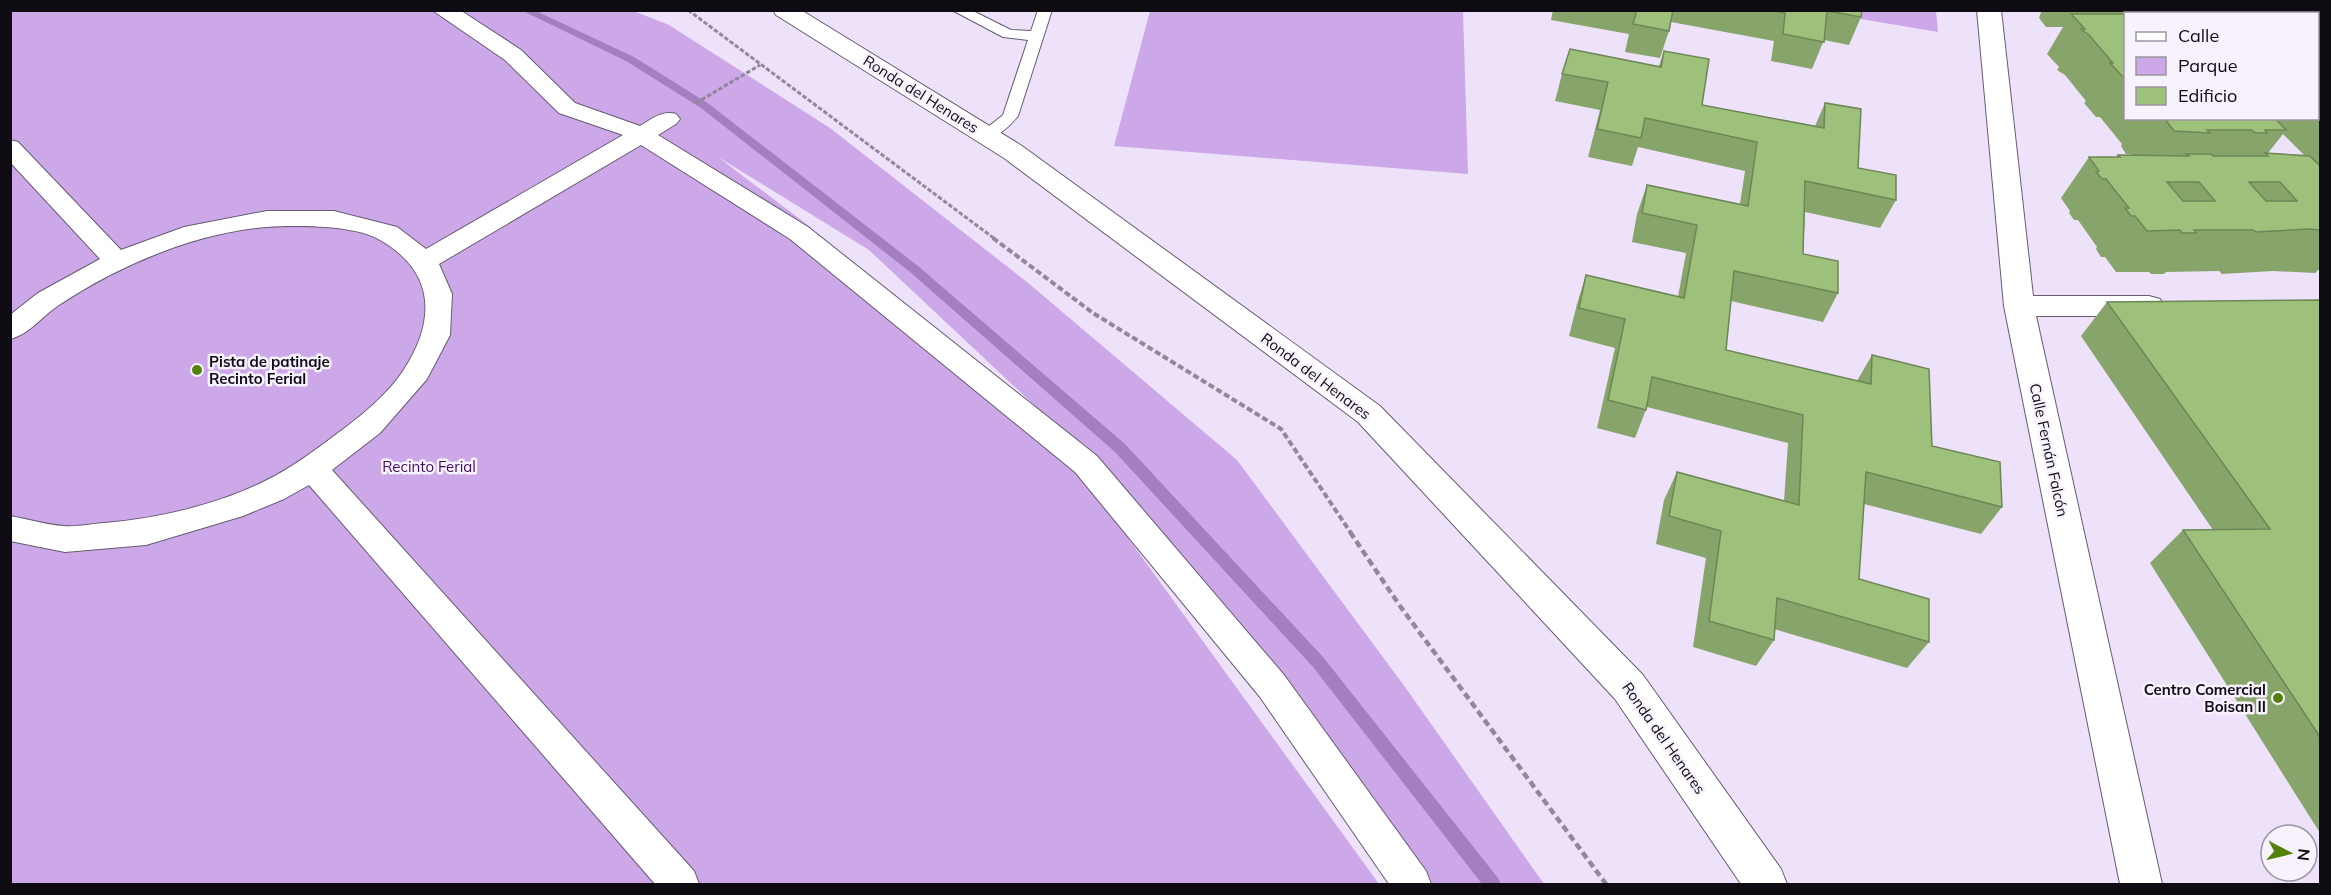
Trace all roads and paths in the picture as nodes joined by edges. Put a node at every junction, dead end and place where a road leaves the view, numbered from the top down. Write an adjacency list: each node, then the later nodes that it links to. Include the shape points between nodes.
1 (442, 10): 11 (street, via 513,55 567,108)
2 (688, 10): 8 (path)
3 (784, 10): 12 (street, Ronda del Henares)
4 (959, 10): 7 (lane, via 1008,34)
5 (1045, 10): 7 (lane)
6 (1989, 10): 16 (street, Calle Fernán Falcón)
7 (1036, 36): 12 (lane, via 1010,116)
8 (760, 65): 9 (path); 23 (path, via 1093,313 1281,429 1400,606)
9 (731, 82)
10 (668, 119): 11 (street)
11 (641, 134): 15 (street); 22 (street, via 799,233 1086,464 1272,686)
12 (986, 135): 24 (street, Ronda del Henares, via 1369,414 1629,687)
13 (10, 147): 14 (street)
14 (117, 261): 15 (street, via 193,233 267,219 334,219 378,230 388,233); 18 (street, via 48,299)
15 (425, 261): 19 (street, via 439,294 436,334 413,379 370,425)
16 (2019, 306): 17 (street); 25 (street, Calle Fernán Falcón)
17 (2181, 307)
18 (10, 330)
19 (312, 468): 20 (street, via 273,491 232,507 146,532 65,539); 21 (street)
20 (10, 528)
21 (680, 885)
22 (1412, 885)
23 (1606, 885)
24 (1766, 885)
25 (2141, 885)

